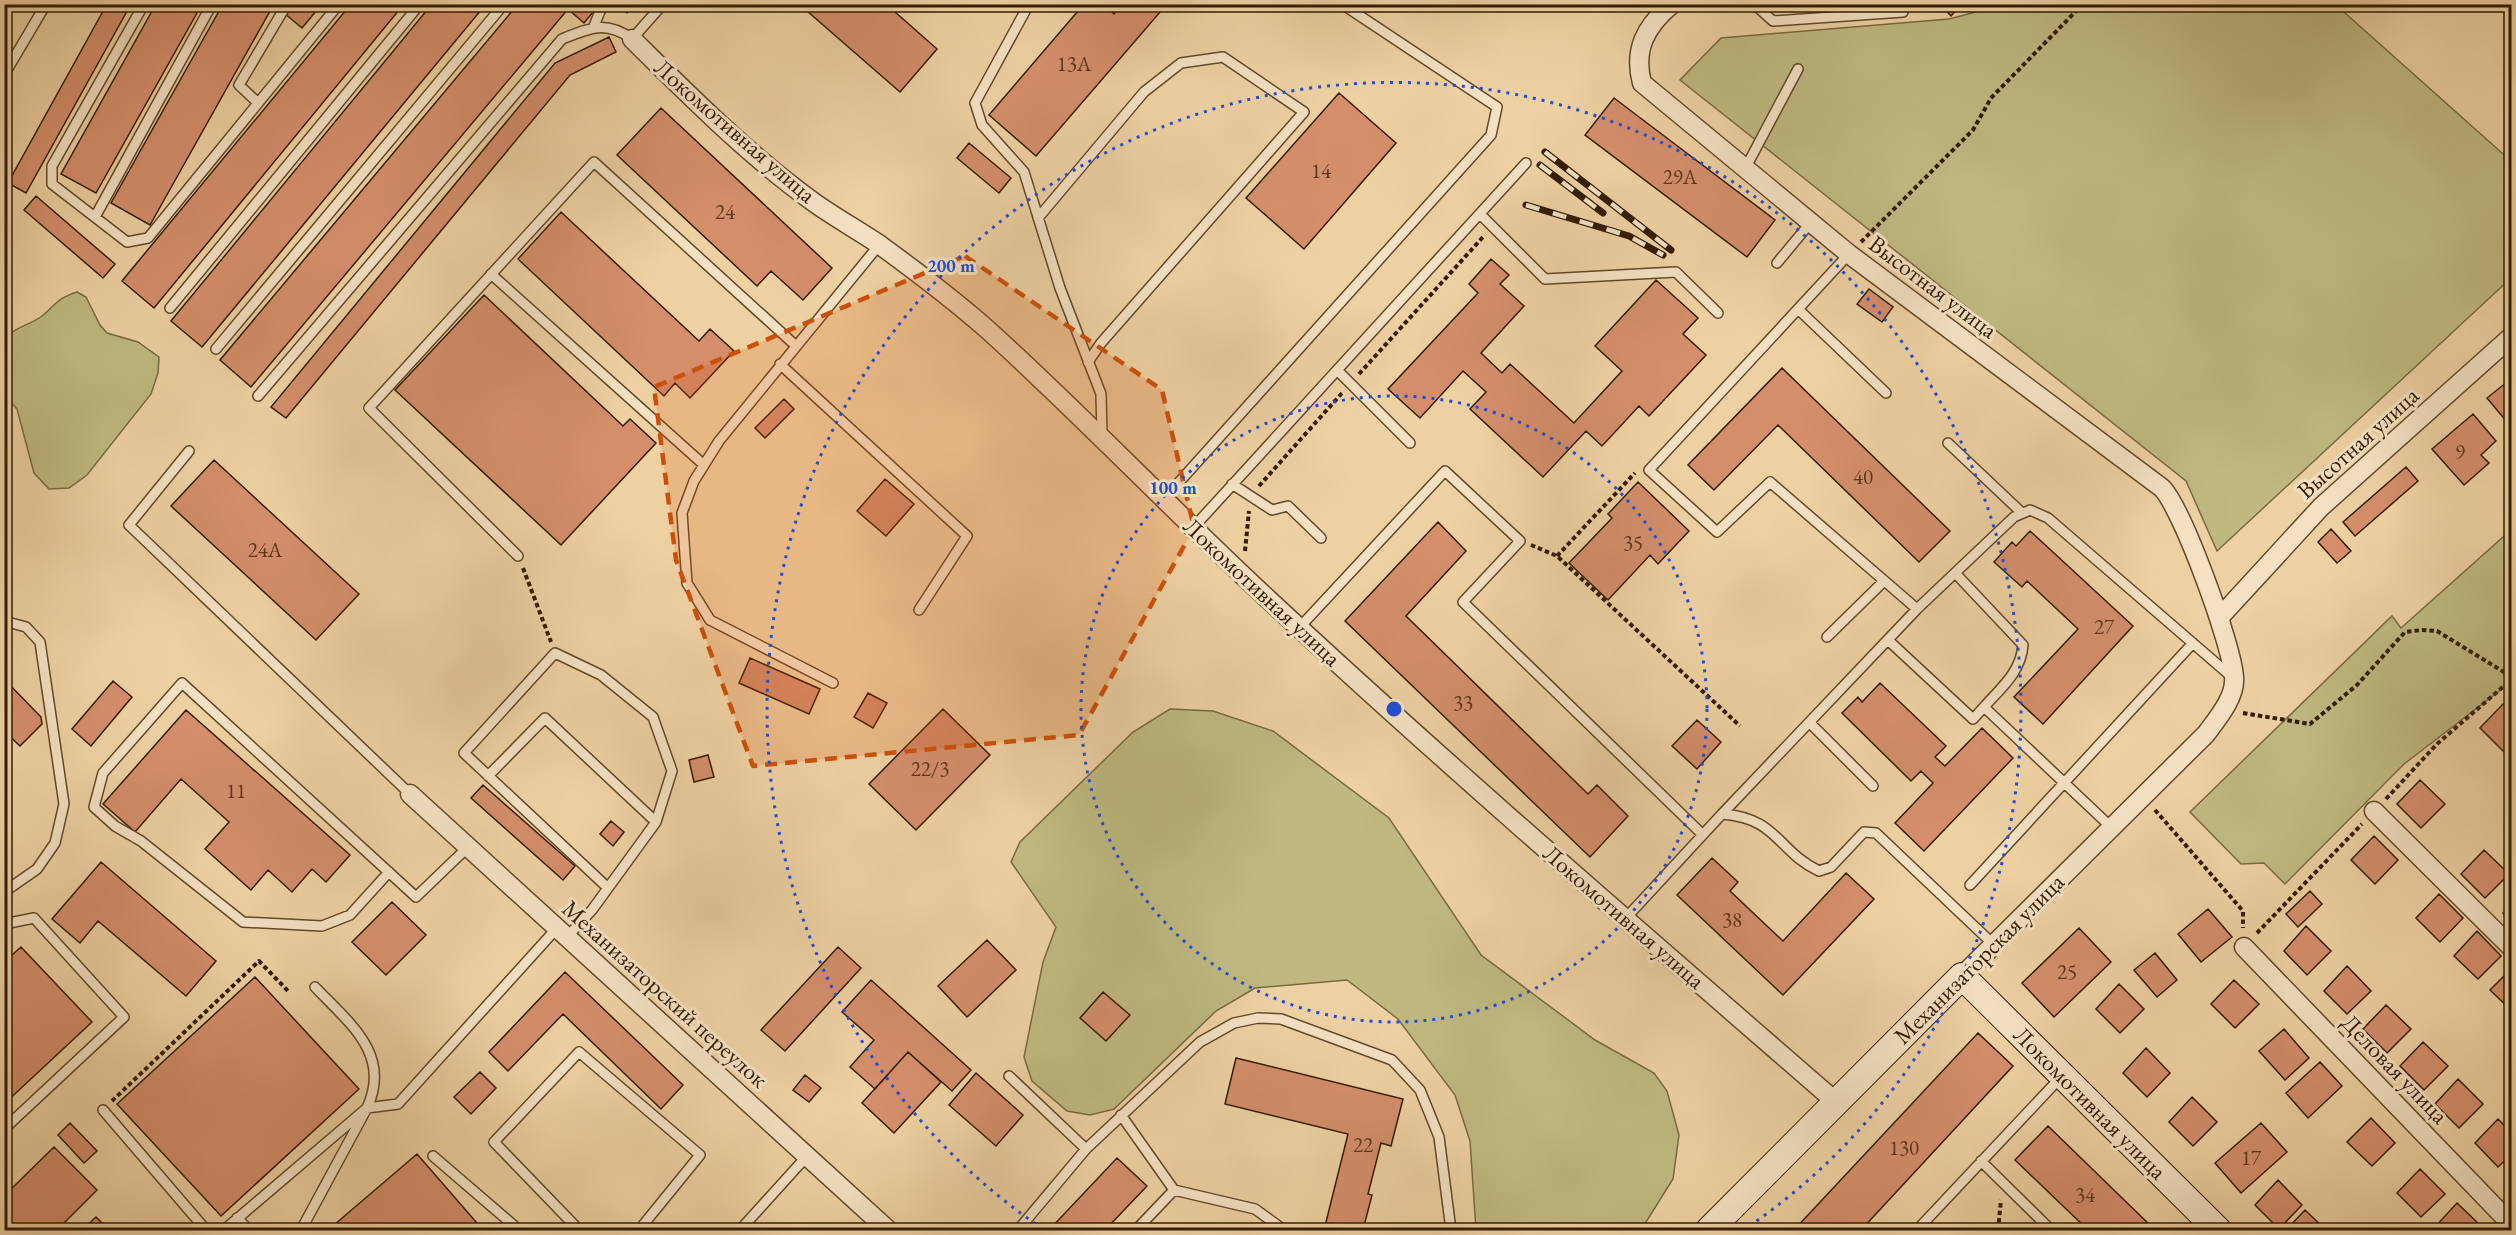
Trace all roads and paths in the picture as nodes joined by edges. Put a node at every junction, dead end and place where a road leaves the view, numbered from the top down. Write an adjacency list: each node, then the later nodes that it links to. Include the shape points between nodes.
1 (46, 4): 19 (lane)
2 (144, 4): 24 (lane, via 52,166 52,184)
3 (212, 4): 24 (lane)
4 (287, 4): 20 (lane, via 239,85)
5 (339, 4): 20 (lane)
6 (420, 4): 31 (lane)
7 (504, 4): 36 (lane)
8 (603, 4): 16 (lane)
9 (663, 4): 17 (lane)
10 (1029, 4): 25 (lane, via 975,103 982,125 1024,172)
11 (1342, 4): 49 (lane, via 1497,107 1491,135)
12 (1754, 4): 15 (lane, via 1773,21)
13 (2083, 4): 28 (path, via 1991,98 1972,130)
14 (1667, 6): 22 (street, Высотная улица, via 1647,31 1641,48 1638,60 1642,83)
15 (1903, 12)
16 (594, 26): 17 (lane, via 621,31); 41 (lane, via 562,39)
17 (632, 39): 27 (street, Локомотивная улица, via 753,153 812,201)
18 (1798, 69): 22 (lane)
19 (4, 75)
20 (258, 103): 24 (lane, via 148,238 127,242)
21 (1526, 164): 23 (lane)
22 (1745, 169): 26 (street, Высотная улица)
23 (1479, 214): 33 (lane, via 1545,279 1676,272); 39 (lane)
24 (95, 217)
25 (1038, 218): 37 (lane); 37 (lane, via 1144,92 1182,63 1224,57 1304,112)
26 (1811, 222): 28 (street, Высотная улица); 29 (lane)
27 (879, 245): 35 (lane); 42 (street, Локомотивная улица, via 985,328)
28 (1849, 254): 32 (lane); 60 (street, Высотная улица, via 2162,489 2176,508)
29 (1777, 263)
30 (491, 274): 35 (lane, via 594,162); 46 (lane); 54 (lane, via 369,408)
31 (170, 308)
32 (1798, 309): 40 (lane); 47 (lane)
33 (1718, 313)
34 (2511, 336): 60 (street, Высотная улица, via 2321,507)
35 (795, 345): 38 (lane)
36 (216, 349)
37 (1088, 362): 42 (lane, via 1101,394)
38 (780, 364): 46 (lane); 59 (lane, via 967,537)
39 (1336, 370): 43 (lane); 48 (lane)
40 (1886, 393)
41 (258, 396)
42 (1102, 441): 49 (street, Локомотивная улица)
43 (1410, 443)
44 (1948, 443): 50 (lane)
45 (189, 451): 77 (lane, via 129,525)
46 (704, 465): 69 (lane, via 682,513 687,584 710,620)
47 (1649, 470): 55 (path, via 1638,470); 57 (lane, via 1717,532 1770,482)
48 (1232, 484): 51 (lane); 52 (lane, via 1272,510 1287,506)
49 (1163, 500): 51 (street, Локомотивная улица)
50 (2021, 512): 56 (lane); 65 (lane, via 2030,510 2048,518)
51 (1192, 529): 62 (street, Локомотивная улица)
52 (1321, 538)
53 (1520, 541): 55 (path); 62 (lane, via 1445,471); 83 (lane, via 1463,602)
54 (518, 556): 66 (path)
55 (1557, 556): 73 (path)
56 (1956, 574): 58 (lane); 70 (lane, via 2023,645 2016,672)
57 (1884, 581): 58 (lane); 63 (lane)
58 (1917, 609): 64 (lane)
59 (919, 610)
60 (2219, 618): 68 (street, Высотная улица)
61 (4, 621): 88 (lane, via 26,627 40,642 64,804 55,843 36,869)
62 (1299, 628): 89 (street, Локомотивная улица)
63 (1827, 638)
64 (1889, 641): 70 (lane, via 1973,719); 72 (lane)
65 (2193, 643): 68 (lane); 75 (lane)
66 (555, 653): 74 (lane, via 464,753); 81 (lane, via 601,675 654,717 672,771)
67 (2511, 677): 71 (path, via 2437,631 2422,630 2405,632 2357,686 2310,724)
68 (2235, 679): 71 (street, Механизаторская улица)
69 (833, 683)
70 (1984, 706): 75 (lane)
71 (2224, 709): 78 (street, Механизаторская улица, via 2206,734)
72 (1810, 723): 76 (lane); 80 (lane)
73 (1740, 726)
74 (489, 776): 81 (lane, via 545,718); 87 (lane)
75 (2065, 783): 82 (lane); 86 (lane)
76 (1873, 786)
77 (410, 794): 84 (street, Механизаторский переулок)
78 (2142, 796): 82 (street, Механизаторская улица); 93 (path, via 2243,911)
79 (2374, 811): 94 (street)
80 (1722, 814): 83 (lane); 92 (lane, via 1758,822 1804,864 1819,871 1831,867 1864,832 1876,833)
81 (656, 822): 87 (lane)
82 (2111, 826): 92 (street, Механизаторская улица)
83 (1702, 834): 89 (lane)
84 (468, 847): 85 (lane, via 416,897); 91 (street, Механизаторский переулок)
85 (389, 872): 85 (lane, via 182,683 103,773 94,807 243,922 322,926 350,915)
86 (1970, 885)
87 (608, 888): 91 (lane)
88 (4, 892)
89 (1625, 920): 100 (street, Локомотивная улица)
90 (4, 924): 104 (lane, via 34,918 124,1017)
91 (562, 932): 101 (lane, via 398,1104); 107 (street, Механизаторский переулок)
92 (1994, 944): 95 (street, Механизаторская улица)
93 (2244, 947): 112 (street, Деловая улица)
94 (2511, 948)
95 (1962, 976): 98 (street, Локомотивная улица); 100 (street, Механизаторская улица)
96 (315, 987): 101 (lane, via 368,1045 375,1066 372,1098)
97 (290, 992): 102 (path, via 259,961)
98 (2063, 1074): 108 (lane); 130 (street, Локомотивная улица)
99 (1009, 1076): 105 (lane)
100 (1836, 1102): 126 (street, Механизаторская улица)
101 (367, 1108): 111 (lane); 113 (lane)
102 (103, 1110): 114 (lane)
103 (1121, 1115): 105 (lane); 110 (lane); 125 (lane, via 1200,1042 1234,1023 1257,1018 1281,1019 1352,1043 1392,1060 1420,1090 1439,1137)
104 (4, 1129)
105 (1086, 1149): 122 (lane)
106 (433, 1156): 117 (lane)
107 (807, 1156): 120 (lane); 121 (street, Механизаторский переулок)
108 (1981, 1161): 109 (lane); 127 (lane)
109 (2004, 1184): 128 (path); 129 (lane)
110 (1174, 1190): 123 (lane); 124 (lane, via 1255,1209)
111 (237, 1218): 115 (lane); 116 (lane)
112 (2511, 1225)
113 (304, 1229)
114 (206, 1230)
115 (224, 1230)
116 (249, 1230)
117 (519, 1230)
118 (579, 1230): 119 (lane, via 494,1142 579,1052 700,1155)
119 (639, 1230)
120 (740, 1230)
121 (888, 1230)
122 (1018, 1230)
123 (1136, 1230)
124 (1284, 1230)
125 (1450, 1230)
126 (1708, 1230)
127 (1917, 1230)
128 (1998, 1230)
129 (2051, 1230)
130 (2218, 1230)

